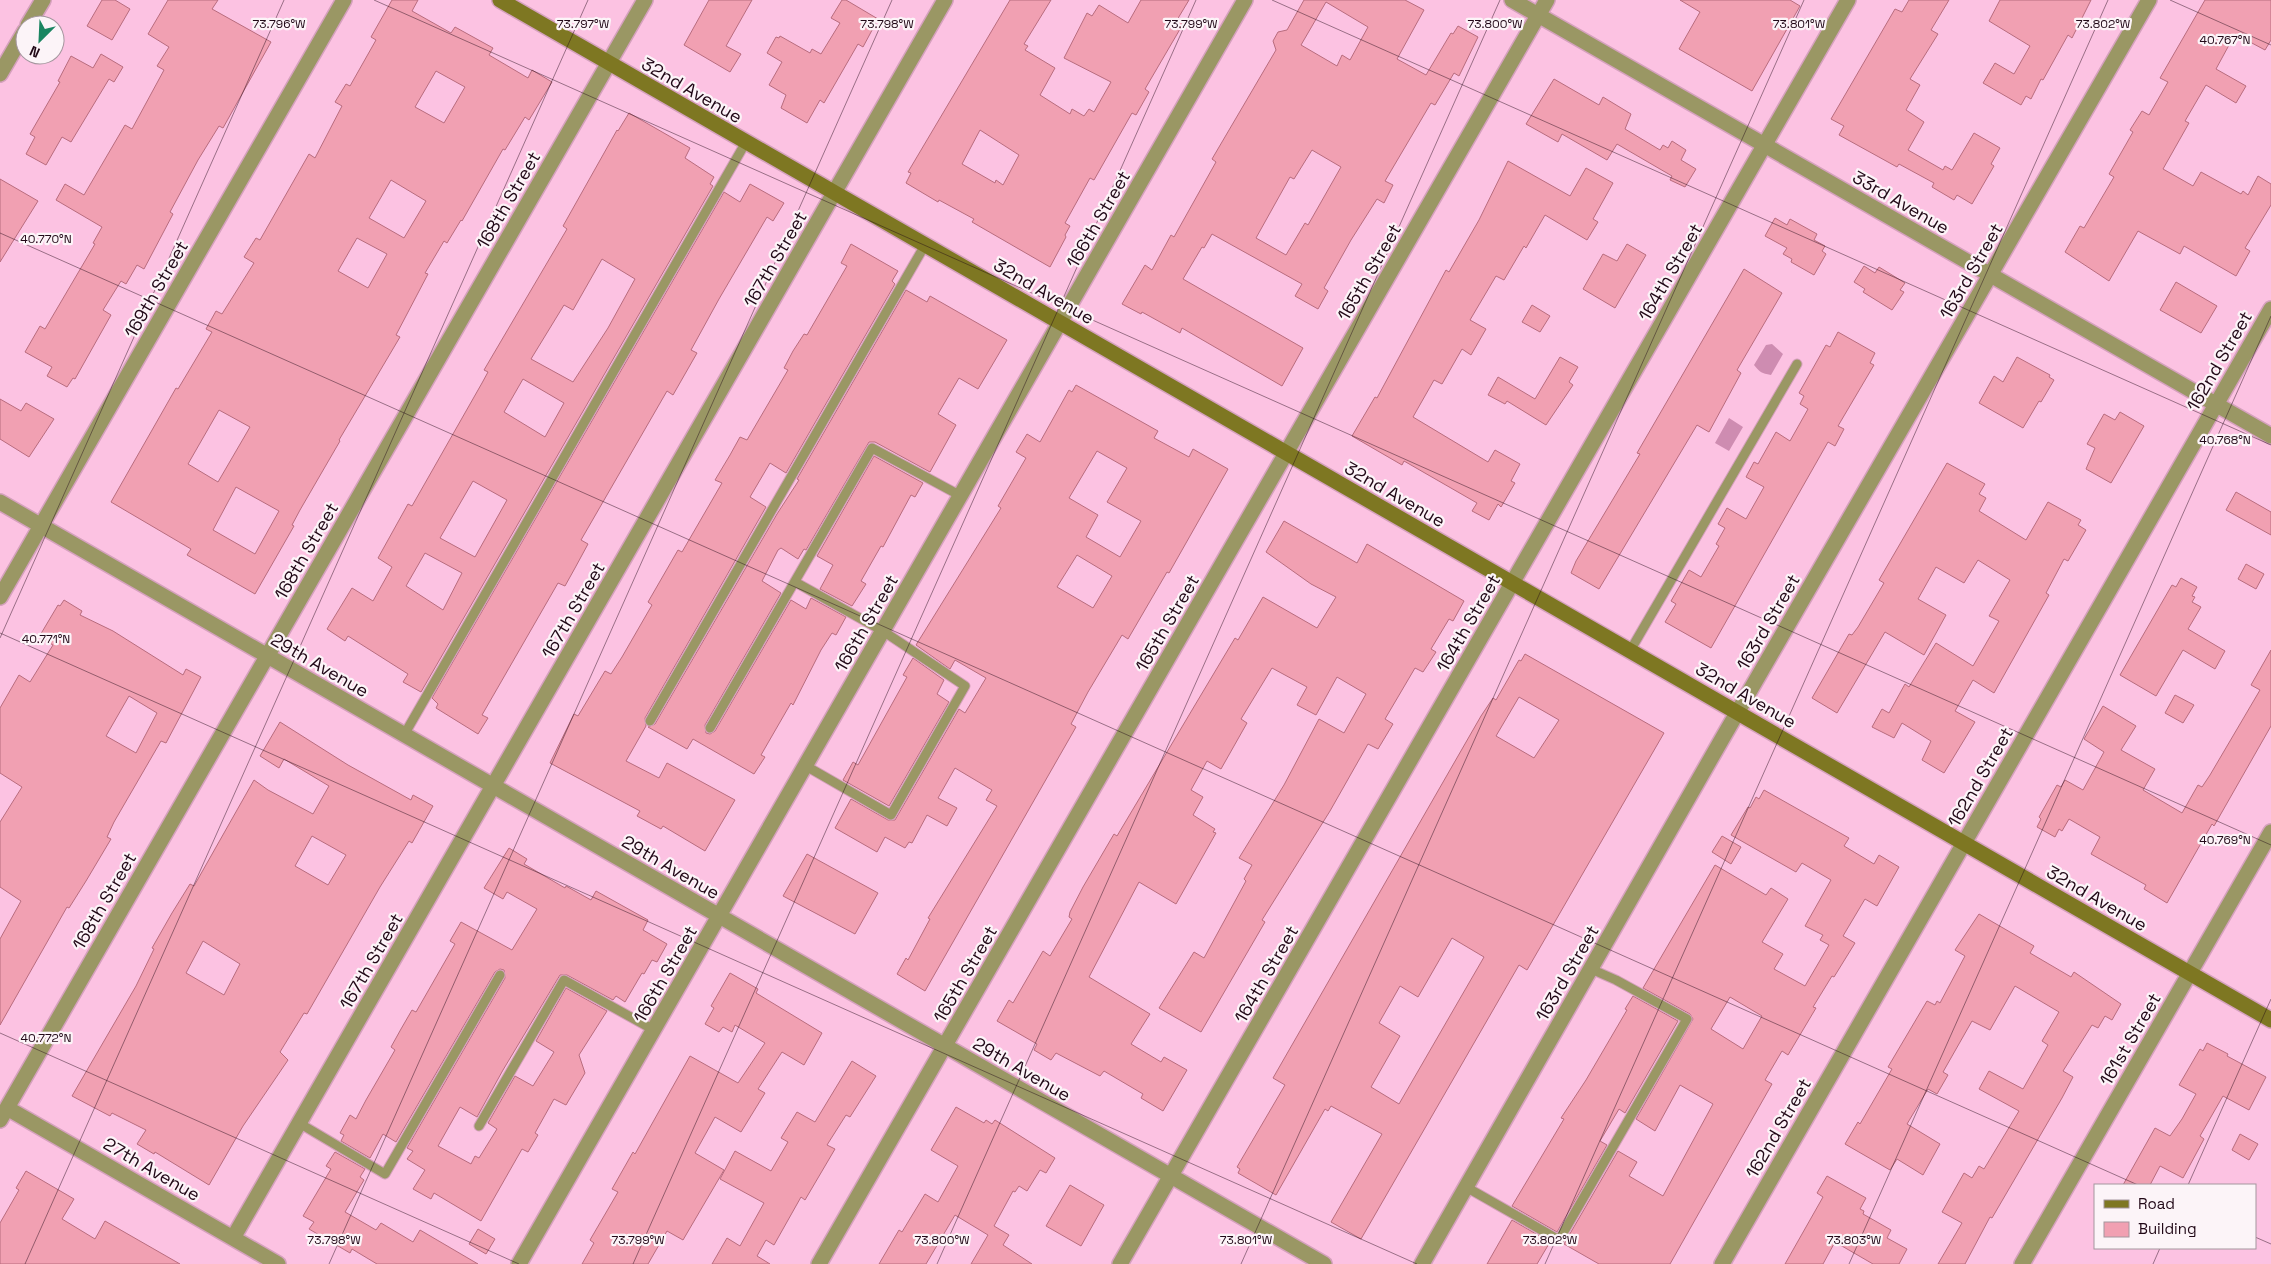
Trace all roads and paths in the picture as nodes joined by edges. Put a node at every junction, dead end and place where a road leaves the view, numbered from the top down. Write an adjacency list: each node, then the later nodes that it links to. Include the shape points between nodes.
1 (43, 0): 11 (street)
2 (344, 0): 29 (street, 169th Street)
3 (500, 0): 14 (street, 32nd Avenue)
4 (645, 0): 14 (street, 168th Street)
5 (944, 0): 18 (street, 167th Street)
6 (1246, 0): 22 (street, 166th Street)
7 (1512, 0): 12 (street, 33rd Avenue)
8 (1547, 0): 12 (street, 165th Street)
9 (1848, 0): 17 (street, 164th Street)
10 (2149, 0): 20 (street, 163rd Street)
11 (34, 15)
12 (1538, 15): 17 (street, 33rd Avenue); 26 (street, 165th Street)
13 (15, 48): 15 (street)
14 (608, 63): 16 (street, 32nd Avenue); 35 (street, 168th Street)
15 (0, 74)
16 (746, 142): 18 (street, 32nd Avenue); 39 (lane)
17 (1764, 145): 20 (street, 33rd Avenue); 31 (street, 164th Street)
18 (834, 193): 19 (street, 32nd Avenue); 41 (street, 167th Street)
19 (925, 245): 22 (street, 32nd Avenue); 37 (lane)
20 (1991, 276): 24 (street, 33rd Avenue); 36 (street, 163rd Street)
21 (2271, 309): 24 (street, 162nd Street)
22 (1060, 322): 26 (street, 32nd Avenue); 27 (street, 166th Street)
23 (1797, 364): 34 (lane)
24 (2216, 405): 25 (street, 33rd Avenue); 43 (street, 162nd Street)
25 (2271, 436)
26 (1287, 454): 31 (street, 32nd Avenue); 50 (street, 165th Street)
27 (961, 496): 30 (lane, via 872,448); 33 (street, 166th Street)
28 (0, 502): 29 (street, 29th Avenue)
29 (41, 526): 32 (street, 169th Street); 35 (street, 29th Avenue)
30 (796, 582): 33 (lane); 38 (lane)
31 (1512, 583): 34 (street, 32nd Avenue); 54 (street, 164th Street)
32 (0, 597)
33 (883, 631): 40 (street, 166th Street); 40 (lane, via 966,686 891,815)
34 (1630, 651): 36 (street, 32nd Avenue)
35 (267, 656): 39 (street, 29th Avenue); 51 (street, 168th Street)
36 (1738, 712): 43 (street, 32nd Avenue); 45 (street, 163rd Street)
37 (650, 722)
38 (710, 728)
39 (404, 735): 41 (street, 29th Avenue)
40 (806, 766): 44 (street, 166th Street)
41 (493, 786): 44 (street, 29th Avenue); 52 (street, 167th Street)
42 (2271, 832): 46 (street, 161st Street)
43 (1964, 843): 46 (street, 32nd Avenue); 63 (street, 162nd Street)
44 (720, 916): 49 (street, 166th Street); 50 (street, 29th Avenue)
45 (1591, 969): 55 (street, 163rd Street); 55 (lane, via 1688,1019 1559,1240)
46 (2190, 973): 48 (street, 32nd Avenue); 64 (street, 161st Street)
47 (500, 975): 52 (lane, via 385,1174)
48 (2271, 1020)
49 (654, 1030): 53 (lane, via 564,980); 58 (street, 166th Street)
50 (945, 1046): 54 (street, 29th Avenue); 59 (street, 165th Street)
51 (3, 1114): 56 (street, 27th Avenue)
52 (299, 1123): 56 (street, 167th Street)
53 (479, 1126)
54 (1171, 1176): 60 (street, 164th Street); 61 (street, 29th Avenue)
55 (1466, 1187): 62 (street, 163rd Street)
56 (233, 1238): 57 (street, 27th Avenue)
57 (278, 1264)
58 (520, 1264)
59 (819, 1264)
60 (1120, 1264)
61 (1324, 1264)
62 (1422, 1264)
63 (1722, 1264)
64 (2022, 1264)

